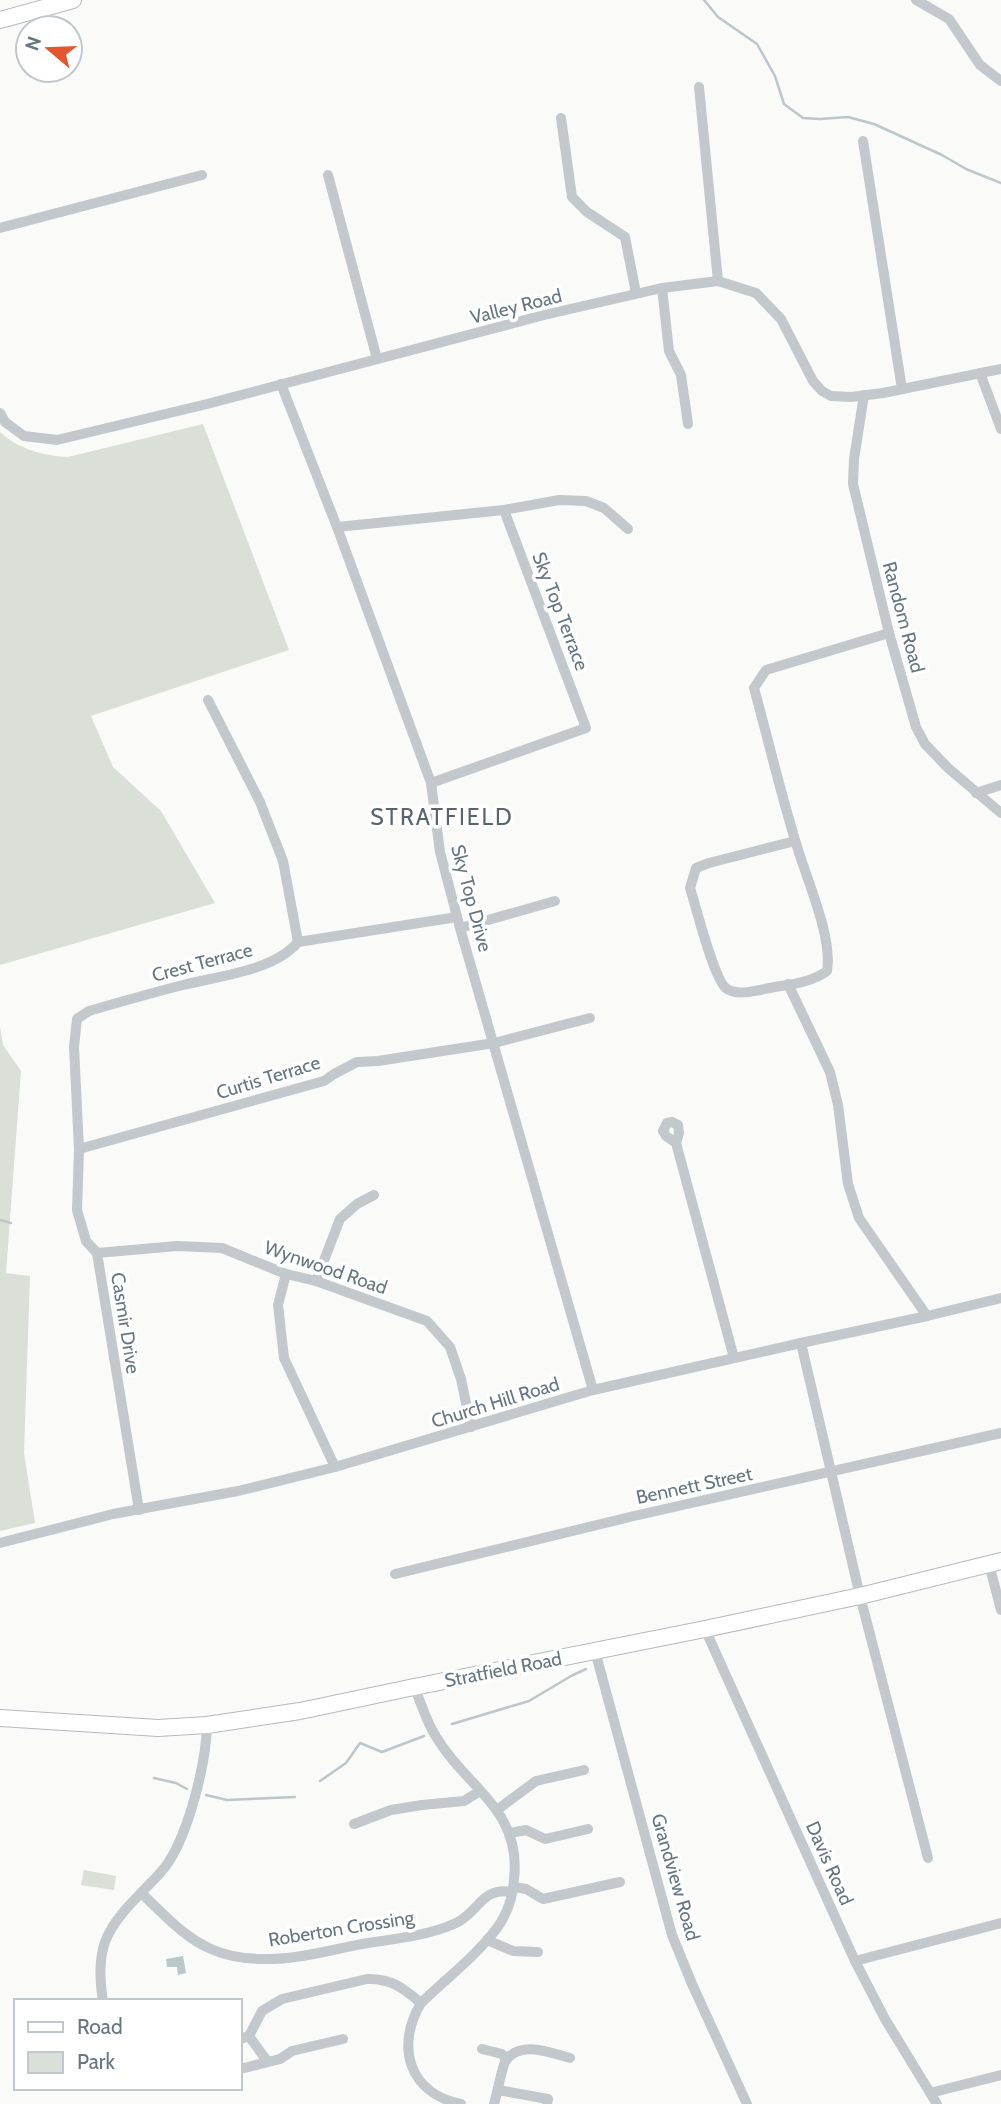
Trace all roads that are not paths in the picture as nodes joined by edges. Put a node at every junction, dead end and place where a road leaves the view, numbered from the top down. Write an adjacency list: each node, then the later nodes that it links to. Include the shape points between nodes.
1 (73, 0): 3 (main road)
2 (923, 2): 4 (street, via 949,19 980,65)
3 (0, 20)
4 (1001, 81)
5 (699, 87): 11 (street)
6 (561, 118): 13 (street, via 572,197 625,237)
7 (863, 141): 18 (street)
8 (328, 175): 14 (street)
9 (202, 176): 10 (street)
10 (0, 228)
11 (718, 281): 12 (street, Valley Road); 19 (street, Valley Road, via 756,293 781,320 822,391 838,397)
12 (662, 288): 13 (street, Valley Road); 21 (street, via 669,351 681,375)
13 (636, 293): 14 (street, Valley Road)
14 (377, 359): 17 (street, Valley Road)
15 (1001, 369): 16 (street, Valley Road)
16 (980, 373): 18 (street, Valley Road); 22 (street)
17 (281, 384): 20 (street, Valley Road, via 57,440 24,436); 24 (street, Sky Top Drive)
18 (902, 389): 19 (street, Valley Road)
19 (864, 396): 26 (street, Random Road, via 853,484)
20 (0, 413)
21 (688, 424)
22 (1001, 429)
23 (504, 510): 24 (street); 25 (street, via 559,500 586,501 604,508); 28 (street, Sky Top Terrace, via 586,728)
24 (337, 527): 28 (street, Sky Top Drive)
25 (628, 529)
26 (889, 634): 30 (street, Random Road, via 920,737); 32 (street, via 766,670 754,688)
27 (208, 700): 35 (street, via 260,802 283,860)
28 (431, 783): 34 (street, Sky Top Drive, via 440,852)
29 (1001, 785): 30 (street)
30 (976, 793): 31 (street, Random Road)
31 (1001, 813)
32 (795, 841): 36 (street, via 829,961 827,971 818,978); 36 (street, via 696,868 690,888 715,969 728,990)
33 (555, 901): 34 (street, Crest Terrace)
34 (459, 923): 35 (street, Crest Terrace); 39 (street, Sky Top Drive)
35 (298, 942): 38 (street, Crest Terrace, via 289,952 244,971 89,1011)
36 (788, 985): 47 (street, via 830,1072 848,1184 859,1218)
37 (590, 1018): 39 (street, Curtis Terrace)
38 (77, 1019): 41 (street, Casmir Drive)
39 (494, 1043): 41 (street, Curtis Terrace, via 357,1062 324,1082); 50 (street, Sky Top Drive)
40 (676, 1143): 49 (street)
41 (79, 1149): 43 (street, Casmir Drive, via 77,1210 86,1241)
42 (374, 1195): 45 (street, via 340,1219)
43 (97, 1253): 44 (street, Wynwood Road, via 177,1246 222,1248); 55 (street, Casmir Drive)
44 (286, 1274): 45 (street, Wynwood Road); 53 (street, via 278,1305 284,1358)
45 (316, 1281): 51 (street, Wynwood Road, via 427,1321 450,1347)
46 (1001, 1298): 47 (street, Church Hill Road)
47 (927, 1316): 48 (street, Church Hill Road)
48 (801, 1343): 49 (street, Church Hill Road); 54 (street)
49 (734, 1358): 50 (street, Church Hill Road)
50 (593, 1390): 51 (street, Church Hill Road)
51 (471, 1427): 53 (street, Church Hill Road)
52 (1001, 1433): 54 (street, Bennett Street)
53 (335, 1467): 55 (street, Church Hill Road)
54 (832, 1472): 58 (street, Bennett Street); 59 (street)
55 (139, 1510): 56 (street, Church Hill Road)
56 (0, 1542)
57 (995, 1562): 59 (main road, Stratfield Road); 60 (street)
58 (395, 1574)
59 (860, 1596): 61 (main road, Stratfield Road); 72 (street)
60 (1001, 1610)
61 (705, 1629): 62 (main road, Stratfield Road); 79 (street, Davis Road)
62 (595, 1651): 63 (main road, Stratfield Road); 95 (street, Grandview Road, via 672,1935)
63 (414, 1686): 65 (main road, Stratfield Road); 67 (street, via 435,1735)
64 (0, 1718): 65 (main road, Stratfield Road, via 158,1728)
65 (207, 1725): 75 (street, via 183,1835 167,1866)
66 (584, 1770): 68 (street, via 536,1781)
67 (480, 1791): 68 (street); 69 (street, via 464,1801 391,1810)
68 (497, 1810): 71 (street)
69 (354, 1824)
70 (588, 1829): 71 (street, via 545,1839 526,1830)
71 (510, 1833): 74 (street, via 516,1865)
72 (928, 1858)
73 (620, 1882): 74 (street, via 543,1899 526,1889)
74 (513, 1890): 75 (street, Roberton Crossing, via 490,1893 468,1916 449,1926 291,1958 263,1959 212,1950 190,1938); 77 (street, via 508,1909)
75 (141, 1893): 80 (street, via 117,1917 102,1949)
76 (1001, 1923): 79 (street)
77 (487, 1940): 78 (street, via 513,1951); 81 (street)
78 (538, 1952)
79 (855, 1961): 91 (street, Davis Road)
80 (103, 1999)
81 (421, 2003): 82 (street, via 393,1982 367,1979 282,1999 262,2011); 92 (street, via 408,2035 411,2067 432,2092)
82 (245, 2037): 87 (street)
83 (344, 2039): 87 (street)
84 (482, 2049): 86 (street, via 502,2053)
85 (570, 2058): 86 (street, via 531,2048)
86 (506, 2060): 90 (street)
87 (267, 2062): 88 (street)
88 (242, 2068)
89 (1001, 2075): 91 (street)
90 (498, 2090): 93 (street); 94 (street, via 548,2099)
91 (930, 2093): 96 (street, Davis Road)
92 (461, 2104)
93 (494, 2104)
94 (548, 2104)
95 (747, 2104)
96 (937, 2104)

